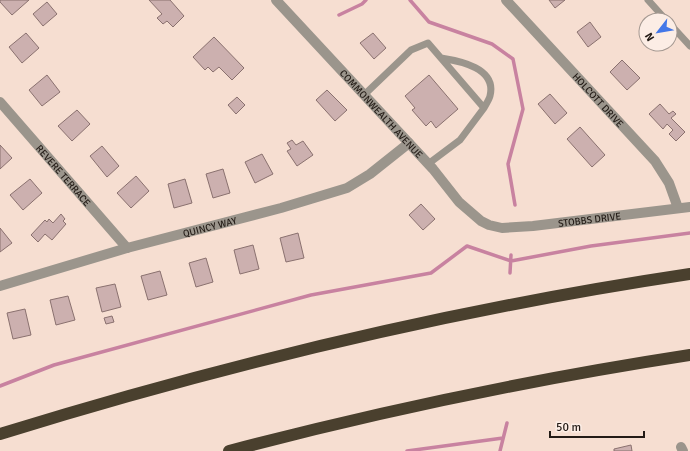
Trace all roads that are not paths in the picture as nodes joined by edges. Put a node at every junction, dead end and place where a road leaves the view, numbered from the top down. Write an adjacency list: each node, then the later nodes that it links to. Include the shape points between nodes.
1 (276, 0): 8 (street, COMMONWEALTH AVENUE)
2 (506, 0): 14 (street, HOLCOTT DRIVE, via 655,161 669,183)
3 (648, 0): 4 (lane)
4 (659, 12)
5 (678, 33): 6 (lane)
6 (690, 46)
7 (441, 58): 8 (lane, via 428,42 412,50); 10 (lane); 10 (lane, via 465,62 482,71 489,82 490,95)
8 (364, 95): 11 (street, COMMONWEALTH AVENUE)
9 (0, 102): 16 (street, REVERE TERRACE)
10 (484, 108): 12 (lane, via 460,140)
11 (409, 143): 12 (street, COMMONWEALTH AVENUE); 16 (street, QUINCY WAY, via 370,174 347,188)
12 (428, 164): 15 (street, COMMONWEALTH AVENUE, via 459,202)
13 (690, 207): 14 (street, STOBBS DRIVE)
14 (678, 208): 15 (street, STOBBS DRIVE, via 533,226 502,228)
15 (488, 225)
16 (127, 248): 18 (street, QUINCY WAY)
17 (690, 274): 20 (highway, via 492,309 323,345 163,386)
18 (0, 286)
19 (690, 356): 21 (highway, via 548,379 416,405)
20 (0, 434)
21 (228, 451)

